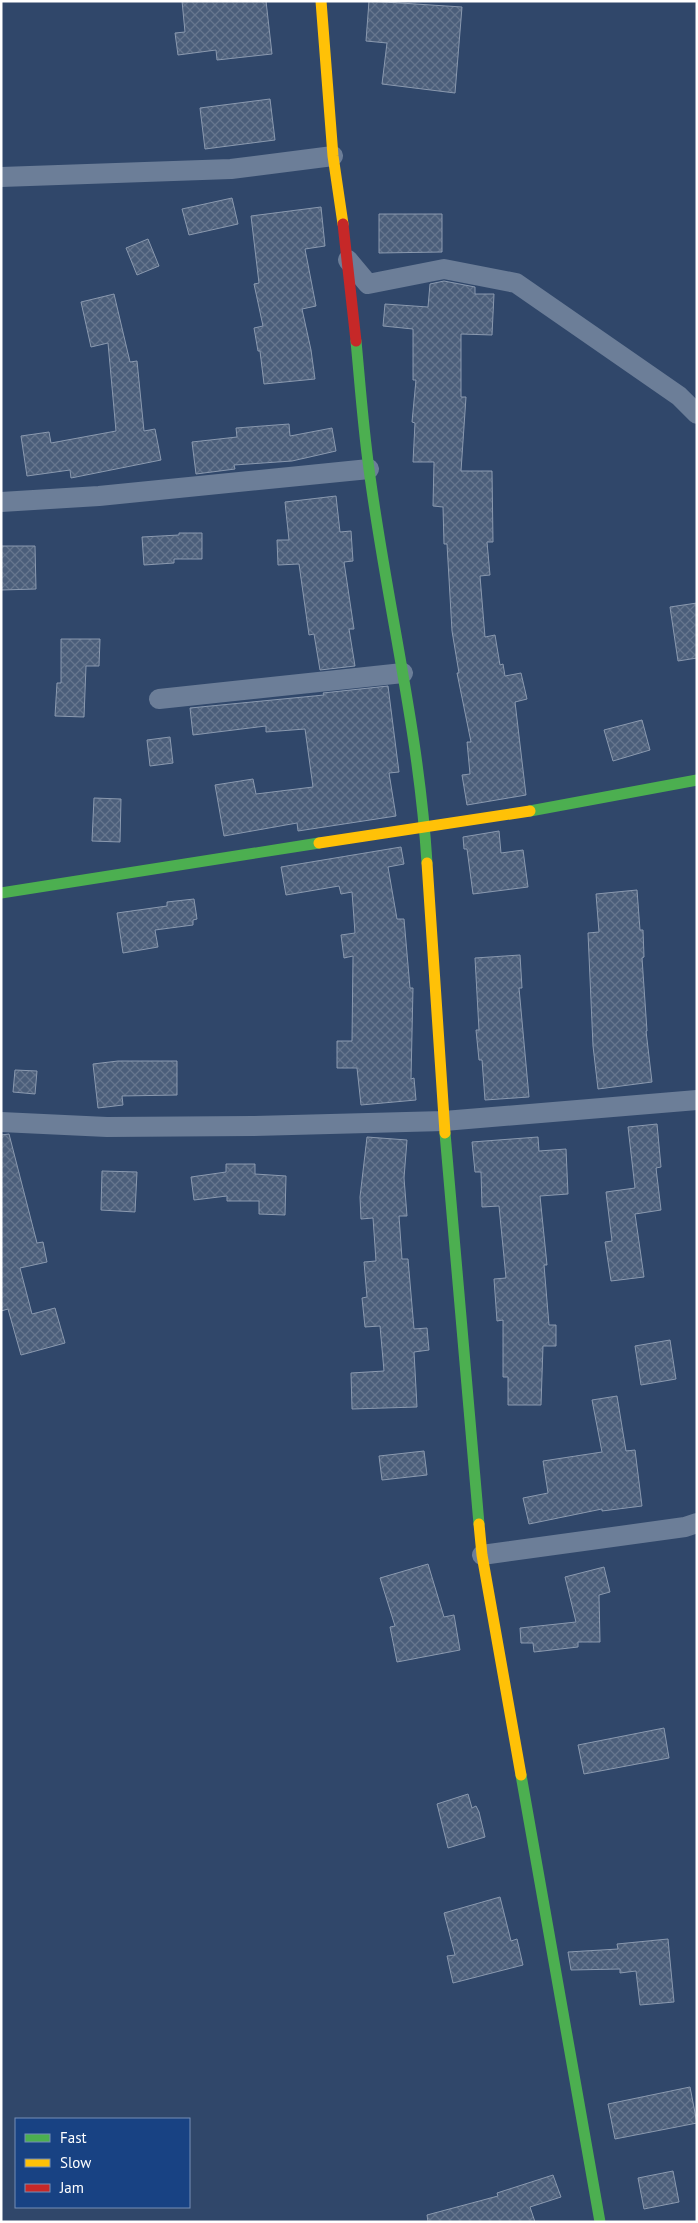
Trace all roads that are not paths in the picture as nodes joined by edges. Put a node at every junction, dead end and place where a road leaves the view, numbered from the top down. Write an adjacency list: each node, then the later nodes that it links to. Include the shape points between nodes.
1 (321, 1): 2 (street)
2 (333, 156): 3 (street, via 231,170); 4 (street)
3 (1, 177)
4 (348, 260): 5 (street, via 368,284 444,269 516,284 679,396); 6 (street)
5 (697, 414)
6 (369, 469): 7 (street, via 99,496); 8 (street)
7 (1, 502)
8 (403, 673): 9 (street); 11 (street)
9 (159, 699)
10 (697, 780): 11 (street)
11 (425, 828): 12 (street); 14 (street)
12 (1, 893)
13 (697, 1100): 14 (street)
14 (444, 1121): 15 (street, via 165,1127); 17 (street)
15 (1, 1122)
16 (697, 1523): 17 (street)
17 (482, 1555): 18 (street)
18 (600, 2222)

